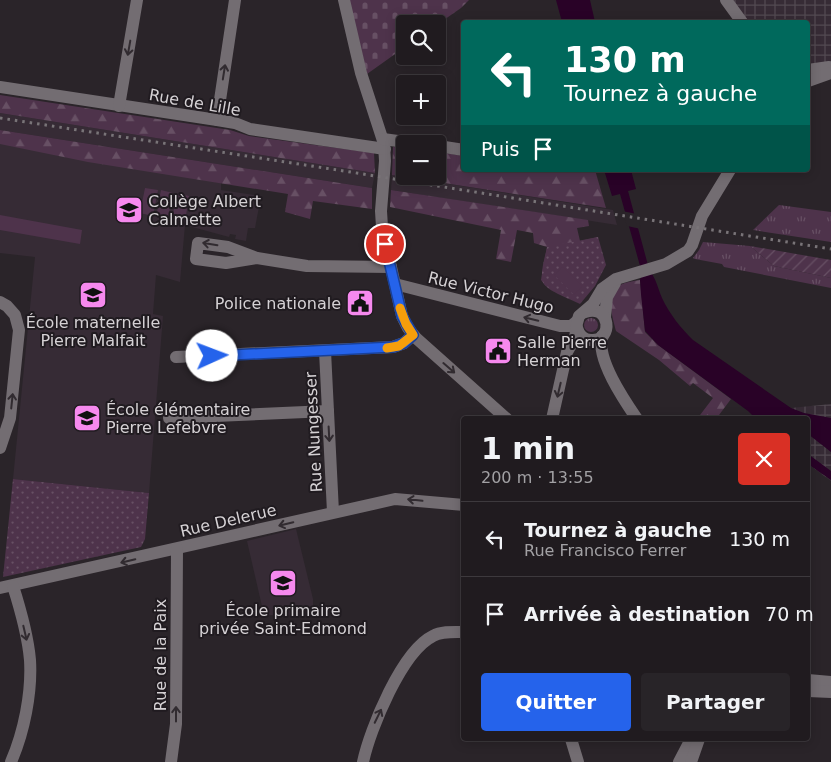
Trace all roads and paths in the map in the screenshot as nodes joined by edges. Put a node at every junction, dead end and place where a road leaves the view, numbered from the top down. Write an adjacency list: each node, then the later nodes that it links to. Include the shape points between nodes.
1 (137, 0): 11 (street, one-way to 11)
2 (235, 0): 12 (street, one-way to 2)
3 (344, 0): 13 (street, via 361,74)
4 (726, 0): 5 (street)
5 (741, 20)
6 (831, 66): 7 (street)
7 (810, 70)
8 (831, 73): 9 (street)
9 (810, 80)
10 (0, 87): 11 (street, Rue de Lille)
11 (119, 106): 12 (street, Rue de Lille)
12 (217, 120): 13 (street, Rue de Lille, via 250,129)
13 (384, 144): 14 (street, Rue de Lille); 19 (street, via 381,211)
14 (396, 144)
15 (446, 147): 16 (street)
16 (461, 150)
17 (729, 172): 20 (street, via 702,216 692,245 685,253 658,267)
18 (256, 258): 19 (street, via 315,266)
19 (391, 267): 21 (street)
20 (630, 274): 23 (street, via 617,281 610,290); 24 (street, via 606,285)
21 (395, 284): 24 (street, Rue Victor Hugo, one-way to 21, via 571,326 560,326); 25 (street, via 402,316)
22 (0, 302): 34 (street, one-way to 22, via 10,418 19,330 15,315)
23 (605, 318): 24 (street, via 595,310); 26 (street, via 607,327)
24 (580, 320): 26 (street, via 580,335 588,340); 31 (street, one-way to 31, via 576,338 567,352)
25 (413, 335): 27 (street, via 393,347); 30 (street, one-way to 30)
26 (602, 336): 32 (street, via 603,356 618,390)
27 (325, 351): 28 (street); 29 (street, Rue Nungesser)
28 (176, 357)
29 (328, 411): 33 (street); 36 (street, Rue Nungesser, one-way to 36)
30 (504, 416)
31 (553, 416)
32 (636, 416)
33 (169, 418)
34 (0, 448)
35 (461, 505): 36 (street, Rue Delerue, one-way to 36, via 400,498)
36 (333, 512): 37 (street, Rue Delerue, one-way to 37)
37 (177, 549): 38 (street, Rue Delerue, one-way to 38); 49 (street, Rue de la Paix, one-way to 37, via 176,724)
38 (13, 586): 39 (street, Rue Delerue); 48 (street, one-way to 48, via 28,648 30,671 24,720)
39 (0, 588)
40 (461, 632): 50 (street, one-way to 40, via 370,732 410,656 436,634)
41 (810, 680): 42 (street)
42 (831, 682)
43 (810, 691): 44 (street)
44 (831, 692)
45 (572, 741): 51 (street)
46 (690, 741): 52 (street)
47 (698, 741): 53 (street)
48 (11, 762)
49 (171, 762)
50 (362, 762)
51 (578, 762)
52 (679, 762)
53 (691, 762)

